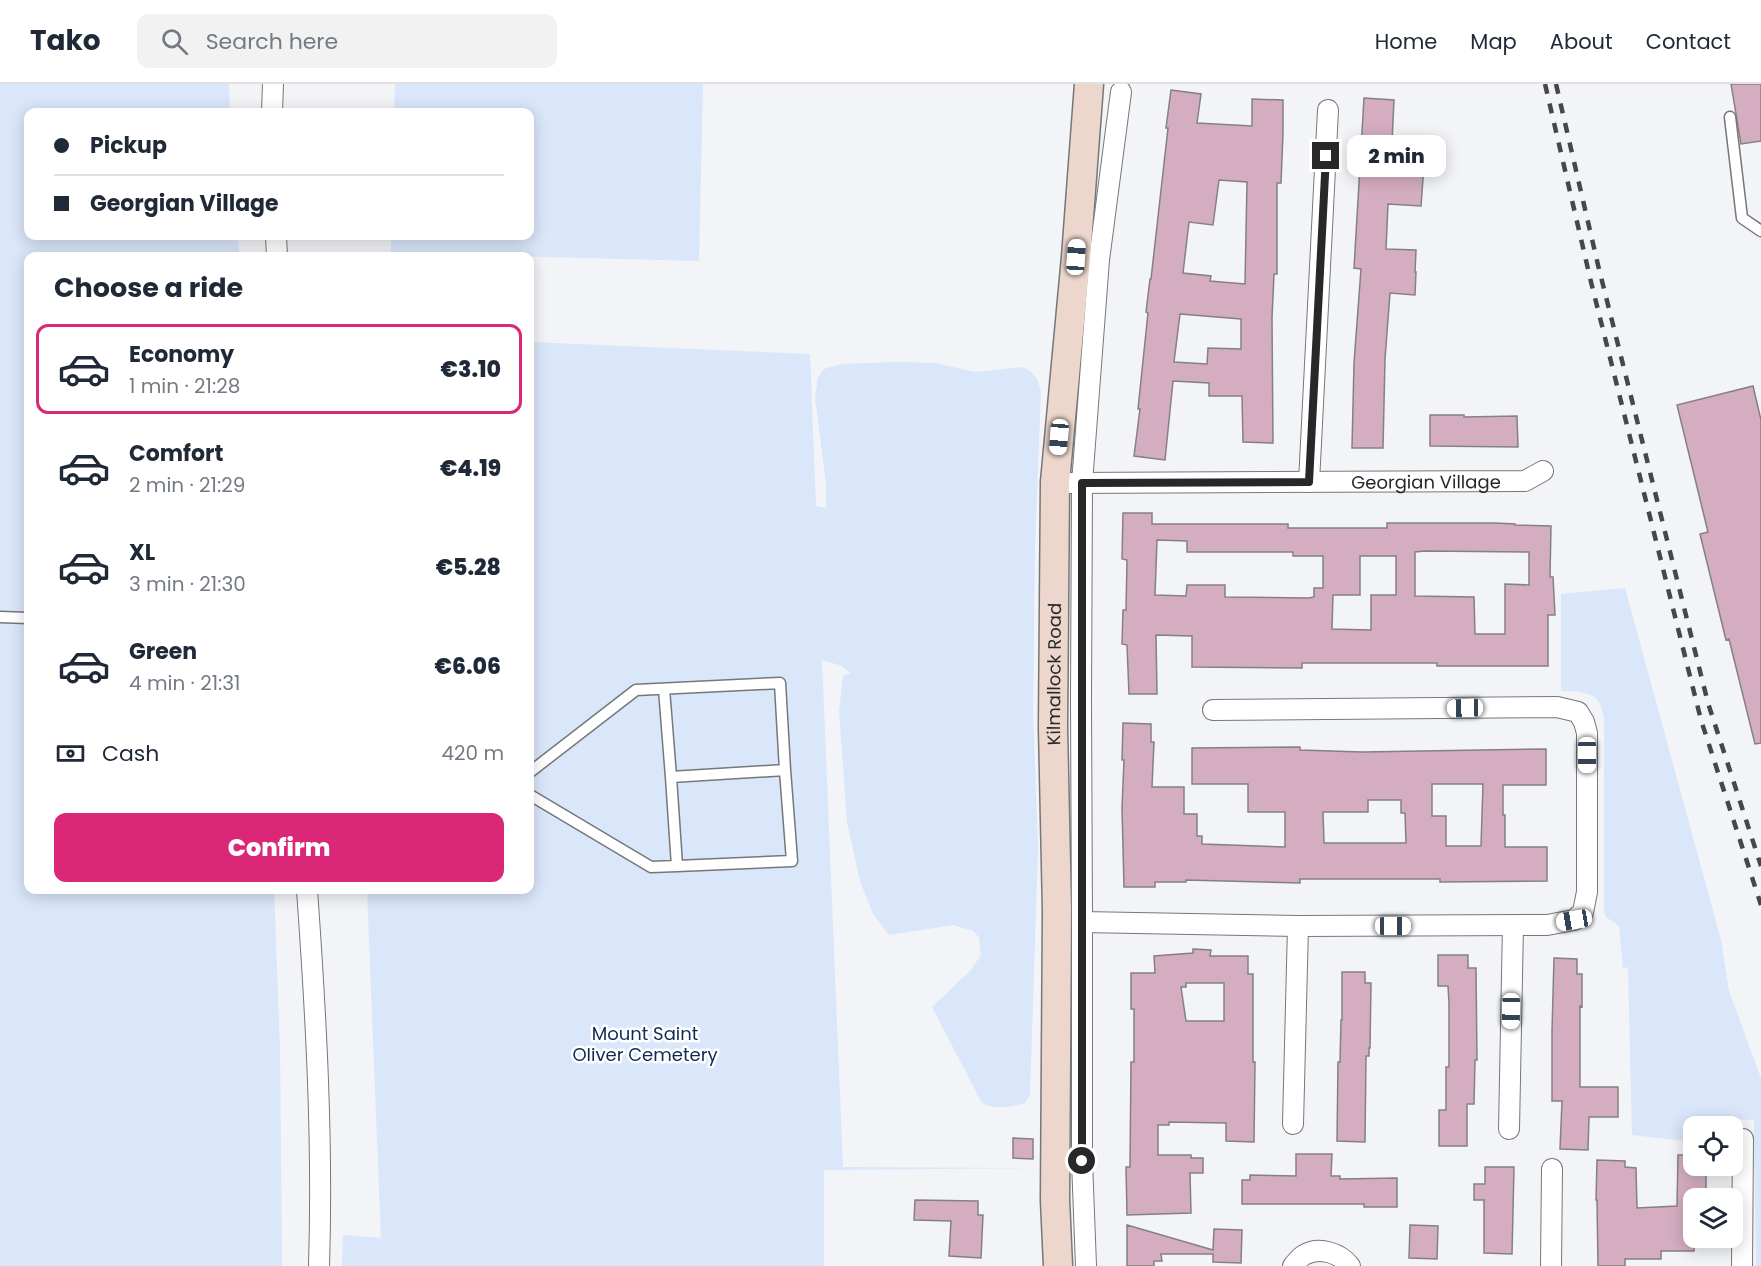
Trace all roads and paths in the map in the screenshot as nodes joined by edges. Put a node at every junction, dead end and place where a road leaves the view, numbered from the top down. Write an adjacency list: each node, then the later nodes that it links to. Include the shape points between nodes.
1 (273, 84): 4 (street)
2 (1089, 84): 8 (main road, Kilmallock Road)
3 (1121, 92): 8 (street)
4 (272, 108)
5 (1328, 110): 10 (street)
6 (1730, 117): 7 (lane, via 1742,218)
7 (1761, 231)
8 (1088, 259): 11 (main road, Kilmallock Road)
9 (1543, 471): 10 (street, Georgian Village, via 1525,481)
10 (1309, 482): 11 (street, Georgian Village)
11 (1068, 483): 14 (main road, Kilmallock Road)
12 (0, 617): 13 (lane)
13 (24, 618)
14 (1067, 684): 23 (street); 26 (main road, Kilmallock Road, via 1058,911)
15 (664, 689): 17 (lane, via 636,690); 18 (lane, via 780,683); 19 (lane)
16 (1213, 710): 24 (street, via 1561,707 1578,712 1587,733 1584,912 1574,920 1547,925)
17 (534, 769)
18 (785, 770): 19 (lane); 21 (lane, via 792,861)
19 (671, 777): 21 (lane)
20 (534, 797): 21 (lane, via 651,867)
21 (677, 866)
22 (307, 894): 31 (street, via 317,1081)
23 (1082, 922): 25 (street); 26 (street)
24 (1513, 925): 25 (street); 28 (street)
25 (1298, 926): 27 (street)
26 (1068, 1067): 32 (main road, Kilmallock Road, via 1055,1200); 33 (street, via 1082,1161)
27 (1293, 1124)
28 (1509, 1129)
29 (1552, 1169): 36 (street)
30 (1743, 1176): 37 (street)
31 (319, 1266)
32 (1058, 1266)
33 (1086, 1266)
34 (1293, 1266): 35 (street, via 1304,1255 1321,1251 1338,1255)
35 (1350, 1266)
36 (1551, 1266)
37 (1742, 1266)

